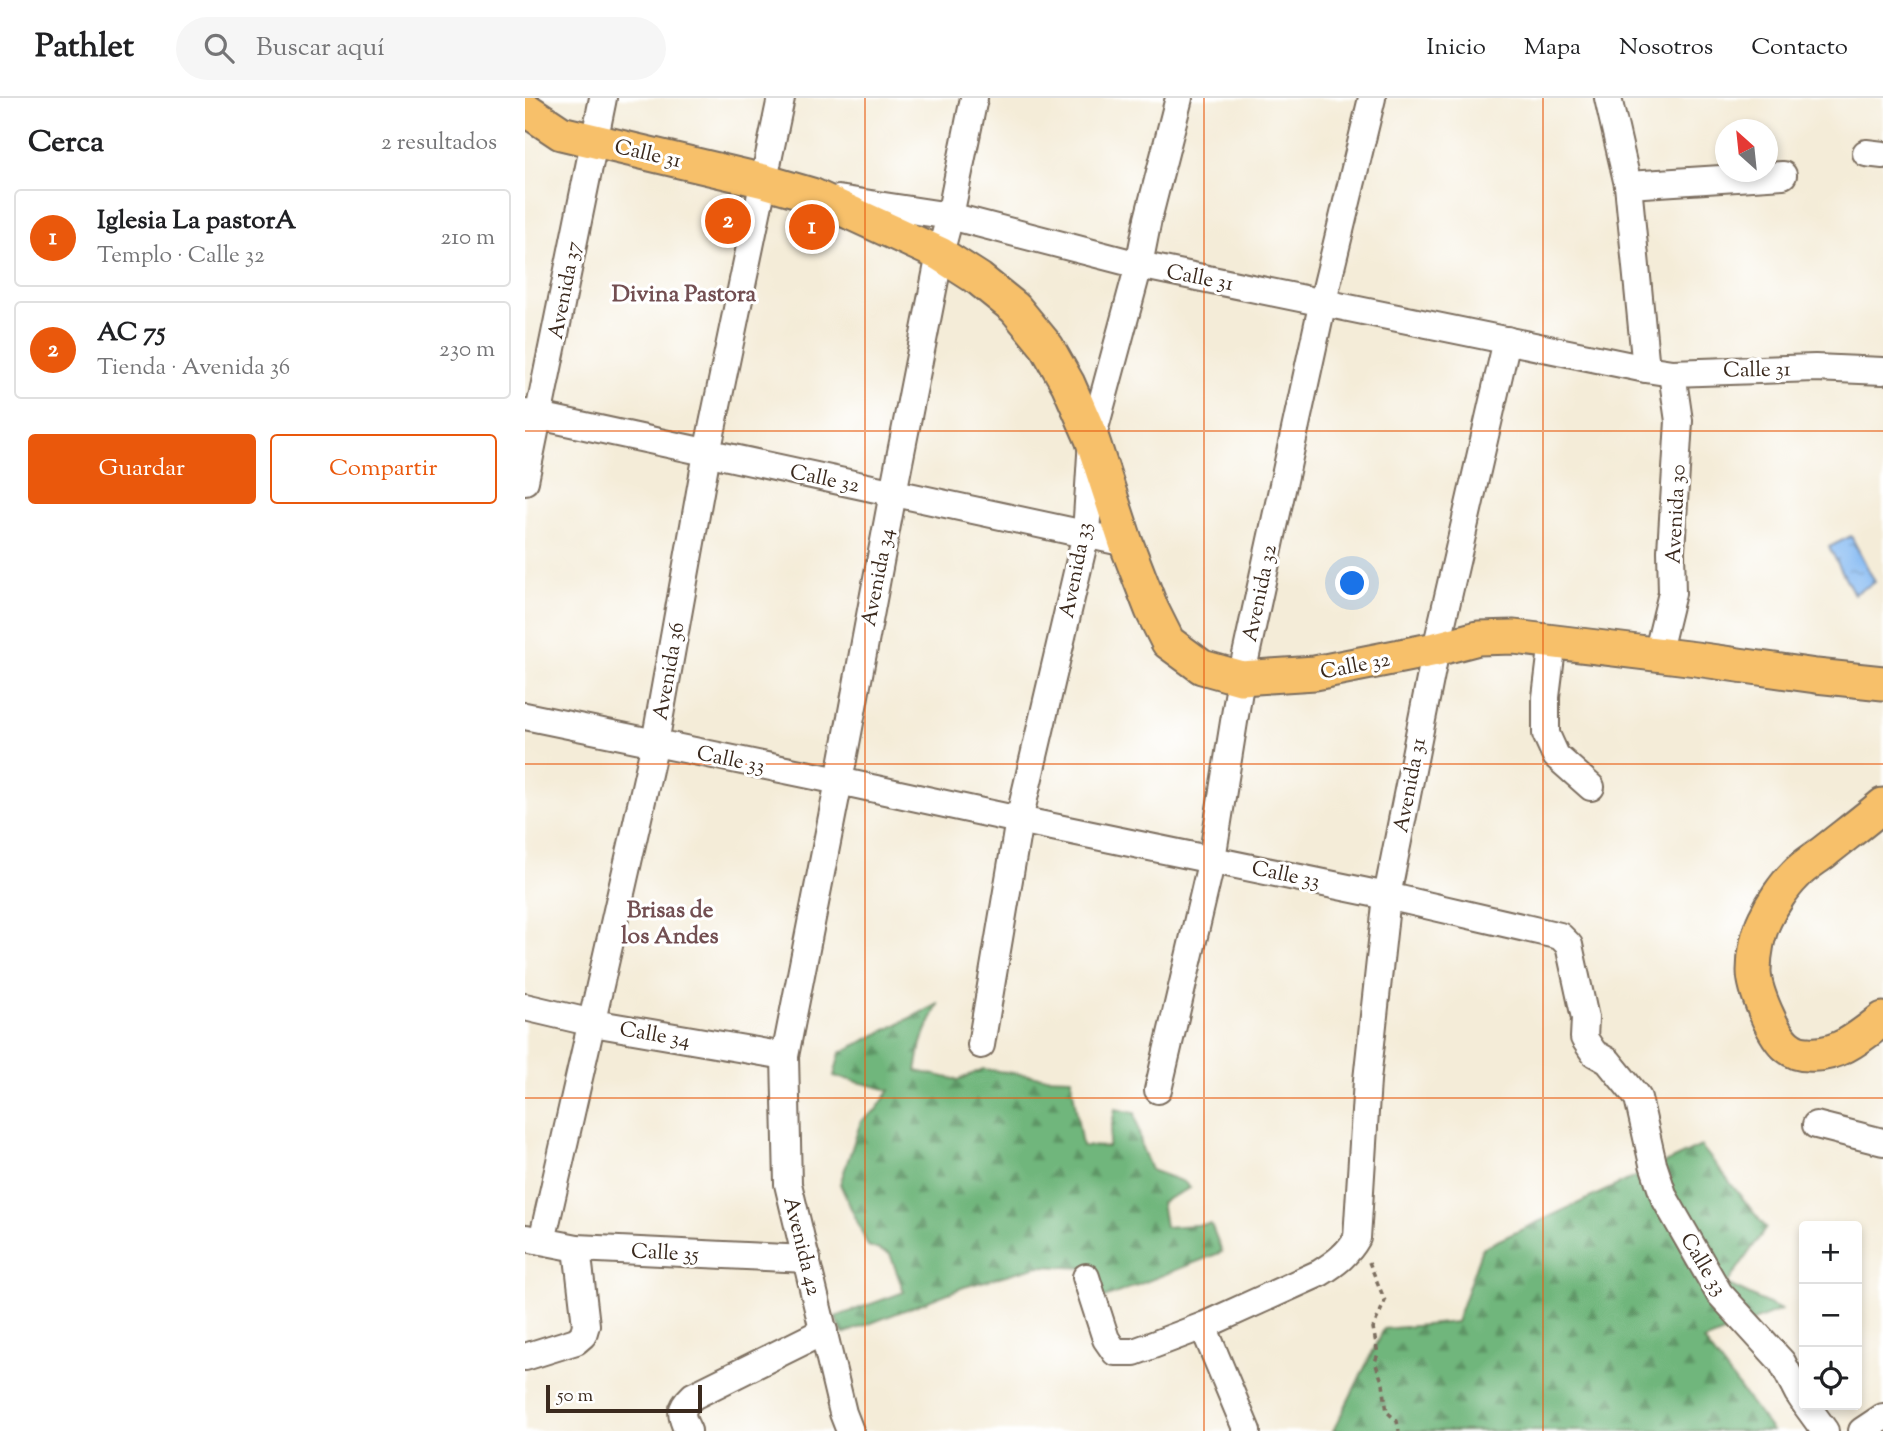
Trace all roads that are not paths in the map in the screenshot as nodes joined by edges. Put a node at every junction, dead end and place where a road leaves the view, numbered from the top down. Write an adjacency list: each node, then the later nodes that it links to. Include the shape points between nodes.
1 (603, 98): 10 (street, Avenida 37)
2 (781, 98): 12 (street, Avenida 36)
3 (974, 98): 15 (street, Avenida 34)
4 (1179, 98): 17 (street, Avenida 33)
5 (1372, 98): 18 (street, Avenida 32)
6 (1608, 98): 13 (street)
7 (525, 108): 9 (main road)
8 (525, 125): 9 (street, Calle 31)
9 (561, 133): 10 (main road, Calle 31)
10 (595, 141): 12 (main road, Calle 31); 23 (street, Avenida 37)
11 (1783, 175): 13 (street)
12 (764, 181): 14 (main road, Calle 31); 25 (street, Avenida 36)
13 (1628, 186): 20 (street)
14 (811, 195): 15 (street, Calle 31); 16 (main road, Calle 32)
15 (950, 216): 16 (street, Avenida 34); 17 (street, Calle 31)
16 (940, 254): 24 (main road, Calle 32, via 1014,308 1047,347); 27 (street, Avenida 34)
17 (1139, 265): 18 (street, Calle 31); 24 (street, Avenida 33)
18 (1323, 301): 19 (street, Calle 31); 33 (street, Avenida 32)
19 (1507, 340): 20 (street, Calle 31); 31 (street, Avenida 31)
20 (1646, 369): 22 (street, Calle 31)
21 (1883, 371): 22 (street, Calle 31, via 1815,368)
22 (1672, 373): 32 (street, Avenida 30, via 1679,421 1672,593)
23 (532, 415): 25 (street, Calle 32); 26 (street, Avenida 37)
24 (1092, 439): 28 (street, Avenida 33); 29 (main road, Calle 32)
25 (707, 453): 27 (street, Calle 32); 36 (street, Avenida 36)
26 (525, 481)
27 (893, 493): 28 (street, Calle 32); 37 (street, Avenida 34)
28 (1086, 534): 29 (street, Calle 32); 40 (street, Avenida 33)
29 (1126, 543): 33 (main road, Calle 32, via 1168,642 1202,667)
30 (1553, 641): 31 (main road, Calle 32, via 1478,638); 32 (main road, Calle 32); 38 (street, via 1546,734 1556,756)
31 (1436, 649): 33 (main road, Calle 32, via 1315,673); 42 (street, Avenida 31)
32 (1657, 655): 34 (main road, Calle 32)
33 (1241, 678): 41 (street, Avenida 32)
34 (1883, 683)
35 (525, 716): 36 (street, Calle 33)
36 (655, 743): 37 (street, Calle 33); 45 (street, Avenida 36)
37 (839, 781): 40 (street, Calle 33); 47 (street, Avenida 34)
38 (1591, 787)
39 (1883, 805): 44 (main road, via 1795,875 1764,919 1754,970 1755,985 1779,1037 1796,1052 1828,1053)
40 (1019, 820): 41 (street, Calle 33); 46 (street, Avenida 33)
41 (1212, 859): 42 (street, Calle 33); 48 (street, Avenida 32)
42 (1387, 895): 55 (street, Avenida 31, via 1367,1080 1357,1238 1350,1251 1320,1273); 58 (street, Calle 33, via 1560,936 1569,945 1585,1018 1584,1038 1638,1098 1664,1197 1719,1293 1783,1362)
43 (525, 1007): 45 (street, Calle 34)
44 (1883, 1019)
45 (593, 1023): 47 (street, Calle 34); 51 (street, Avenida 36)
46 (981, 1045)
47 (785, 1056): 53 (street, Avenida 42, via 788,1184)
48 (1158, 1090)
49 (1816, 1125): 50 (street)
50 (1883, 1142)
51 (534, 1240): 52 (street, Calle 35)
52 (577, 1248): 53 (street, Calle 35); 57 (street, via 586,1325 583,1335)
53 (807, 1259): 56 (street, Avenida 42)
54 (1086, 1277): 55 (street, via 1106,1339 1115,1352 1134,1353)
55 (1203, 1326): 63 (street)
56 (824, 1331): 61 (street, via 693,1396 684,1404 681,1417); 62 (street, Avenida 42)
57 (525, 1357)
58 (1799, 1395)
59 (1810, 1410): 64 (street, Calle 33)
60 (1883, 1417): 65 (street)
61 (688, 1431)
62 (850, 1431)
63 (1247, 1431)
64 (1825, 1431)
65 (1862, 1431)

